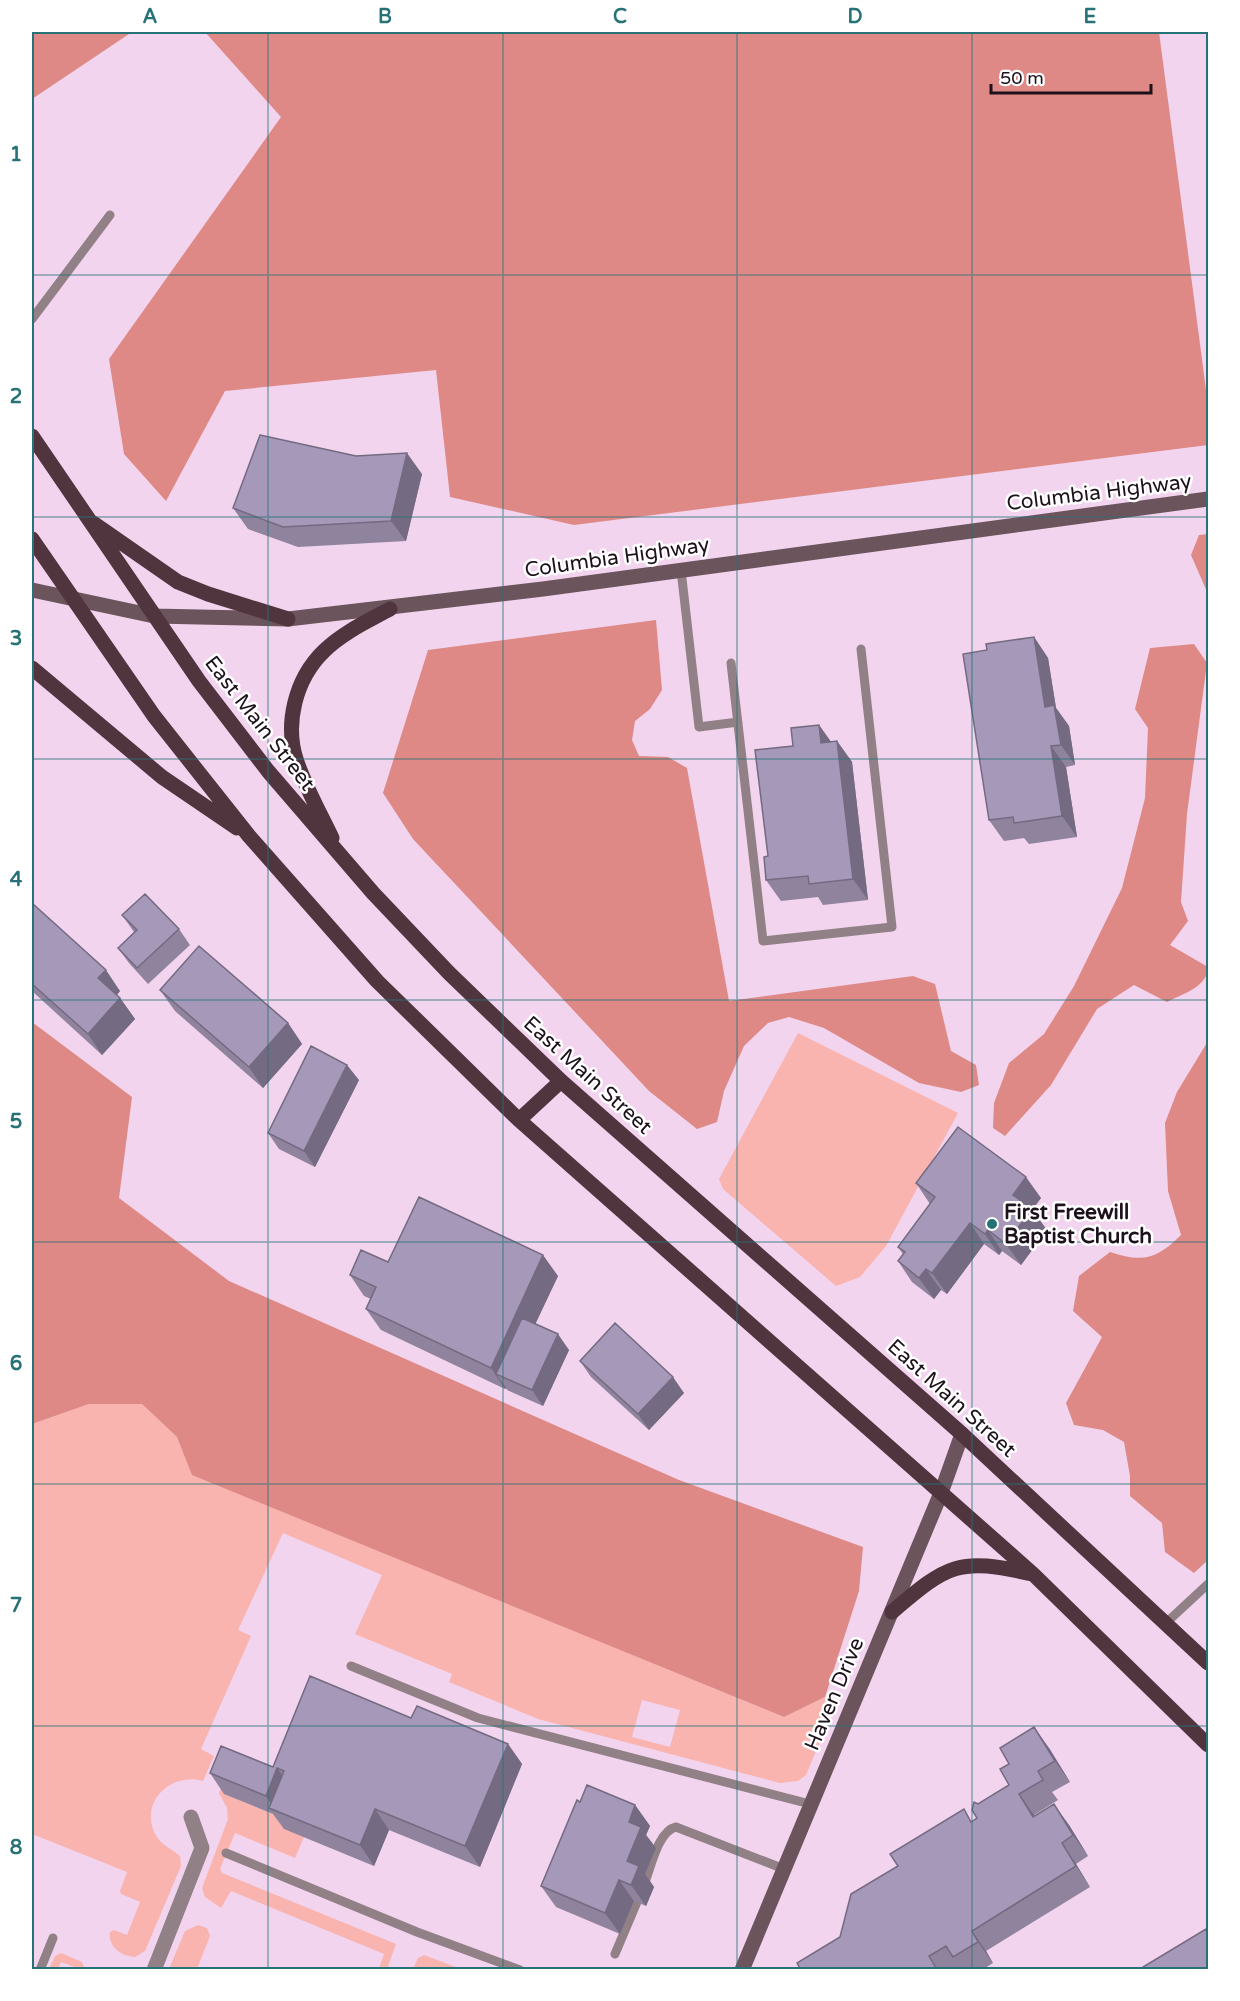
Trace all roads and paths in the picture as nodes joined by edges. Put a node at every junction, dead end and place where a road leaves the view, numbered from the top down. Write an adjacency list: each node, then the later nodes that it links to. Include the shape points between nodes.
1 (110, 215): 2 (lane)
2 (32, 319)
3 (32, 436): 5 (main road, East Main Street)
4 (1209, 499): 7 (main road, Columbia Highway)
5 (85, 518): 11 (main road, East Main Street); 12 (main road, via 178,582)
6 (32, 539): 9 (main road)
7 (681, 570): 10 (main road, Columbia Highway); 16 (lane, via 699,726)
8 (32, 590): 9 (main road, Columbia Highway)
9 (72, 600): 11 (main road, Columbia Highway); 17 (main road, via 154,716)
10 (390, 609): 12 (main road, Columbia Highway); 18 (main road, via 350,631 323,652 304,678 295,701 291,731 297,762)
11 (154, 616): 12 (main road, Columbia Highway); 18 (main road, East Main Street, via 268,771)
12 (288, 619)
13 (861, 649): 16 (lane, via 892,927 763,941)
14 (732, 663): 16 (lane)
15 (32, 668): 17 (main road, via 162,777)
16 (738, 722)
17 (249, 836): 20 (main road, via 377,981)
18 (339, 855): 19 (main road, East Main Street, via 449,973)
19 (561, 1081): 20 (main road); 21 (main road, East Main Street)
20 (519, 1120): 22 (main road)
21 (962, 1434): 22 (main road, Haven Drive); 26 (main road, East Main Street)
22 (941, 1493): 23 (main road); 25 (main road, Haven Drive)
23 (1033, 1574): 25 (main road, via 968,1564 945,1570); 29 (main road)
24 (1209, 1584): 26 (lane)
25 (892, 1611): 30 (main road, Haven Drive)
26 (1167, 1622): 27 (main road, East Main Street)
27 (1209, 1663)
28 (351, 1666): 30 (lane, via 478,1718)
29 (1209, 1745)
30 (810, 1804): 33 (main road, Haven Drive)
31 (191, 1817): 39 (street, via 202,1848)
32 (226, 1853): 40 (lane)
33 (784, 1869): 34 (lane, via 675,1827 664,1835); 41 (main road, Haven Drive)
34 (645, 1882)
35 (637, 1902): 37 (lane)
36 (53, 1938): 38 (lane)
37 (615, 1954)
38 (40, 1970)
39 (154, 1970)
40 (520, 1970)
41 (742, 1970)

